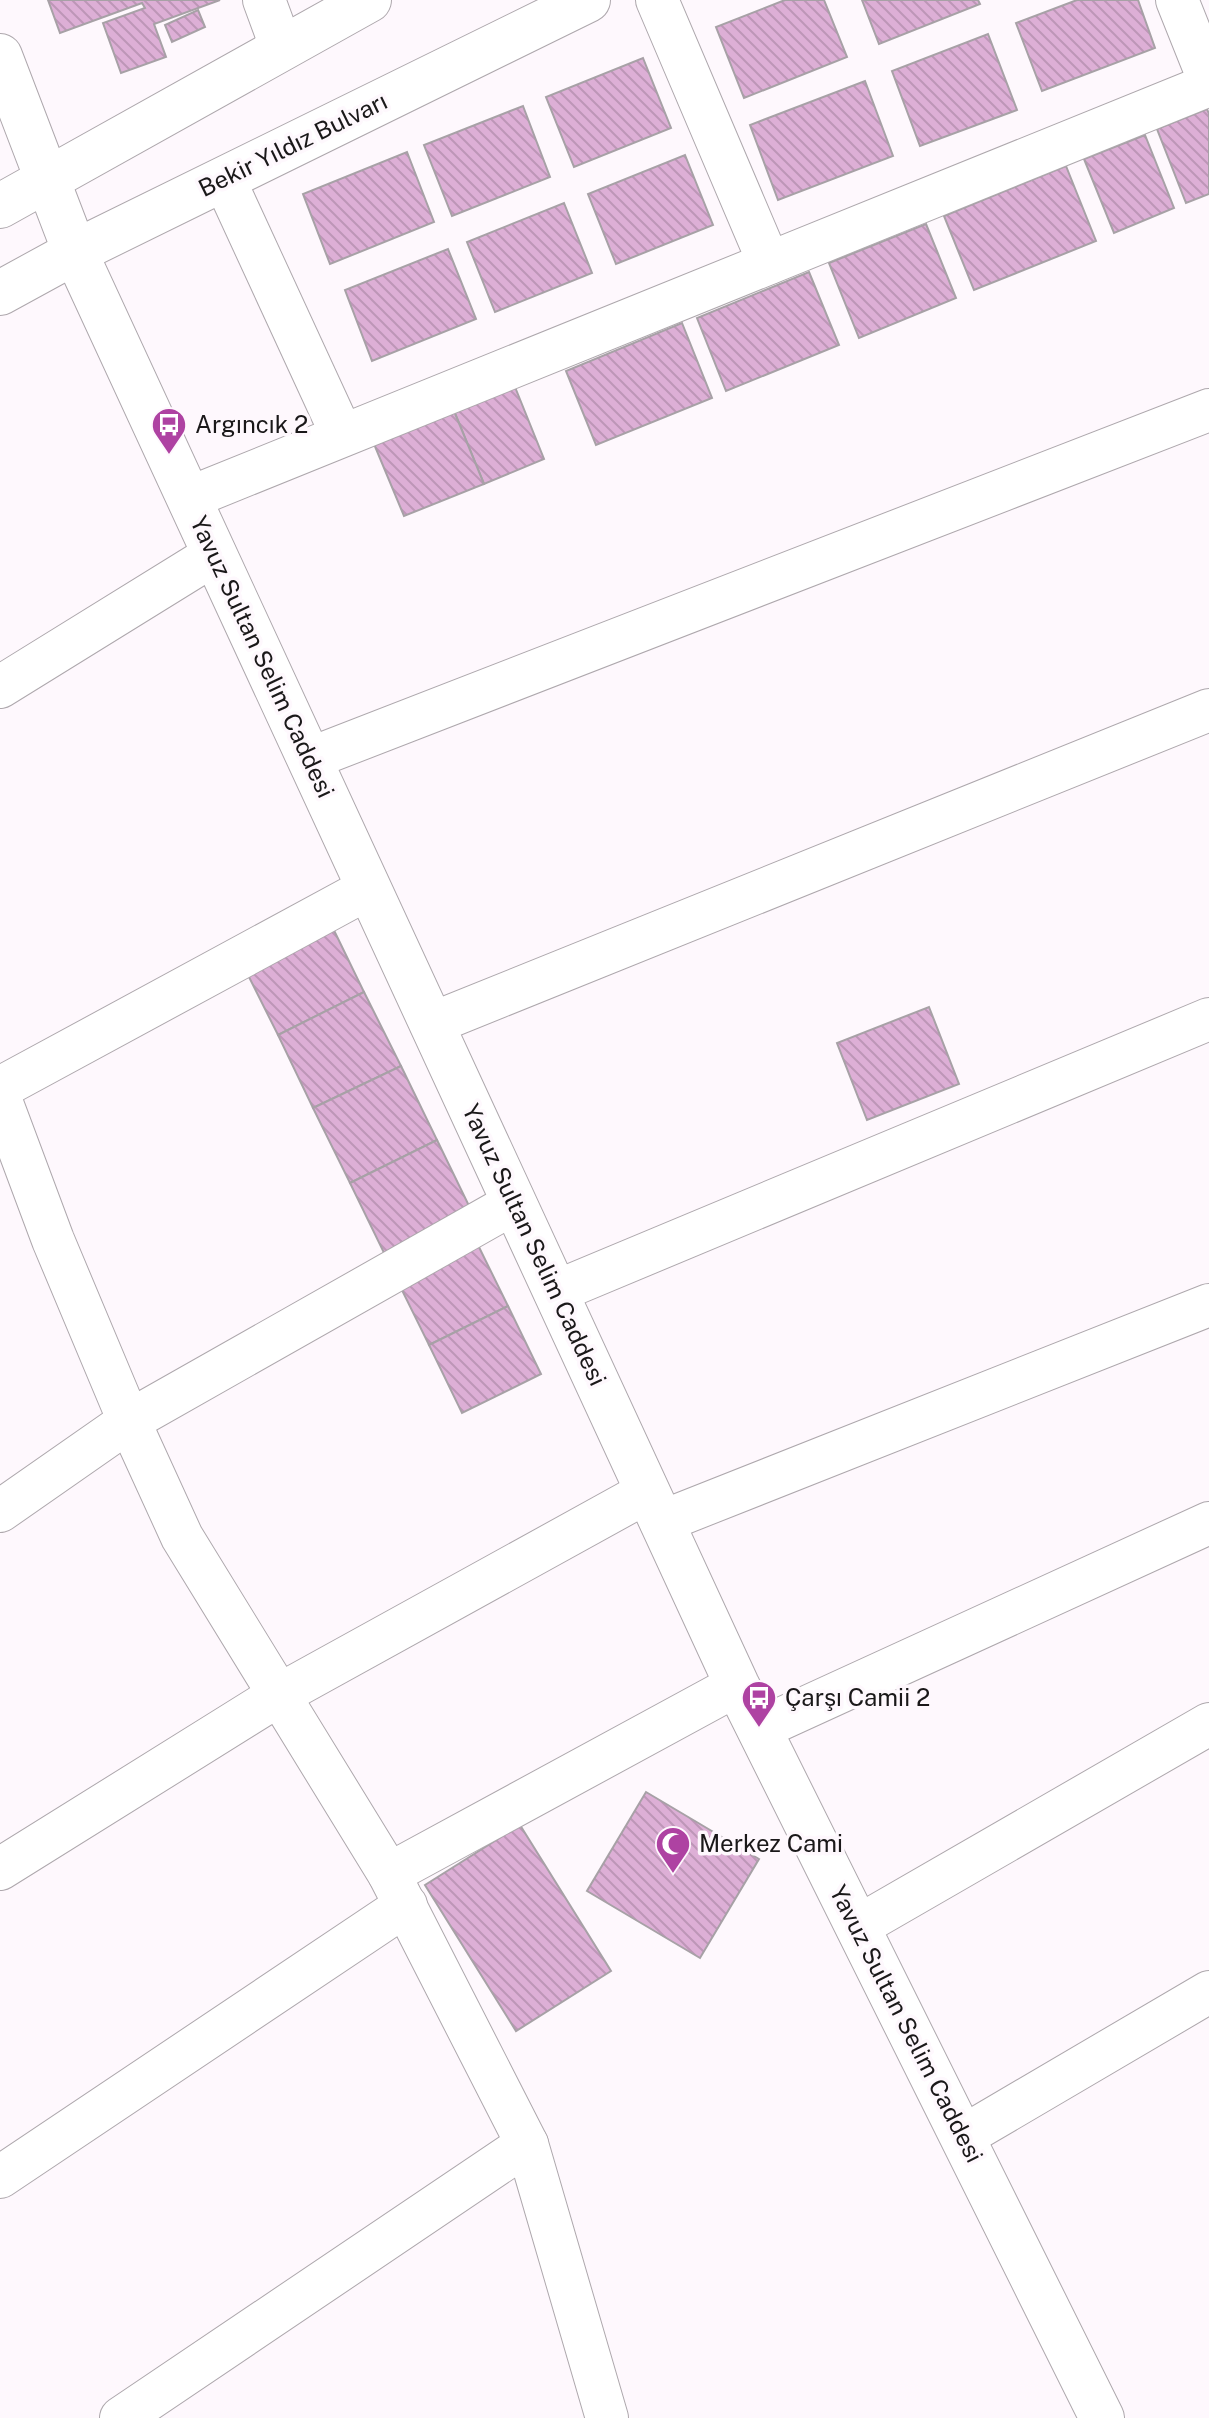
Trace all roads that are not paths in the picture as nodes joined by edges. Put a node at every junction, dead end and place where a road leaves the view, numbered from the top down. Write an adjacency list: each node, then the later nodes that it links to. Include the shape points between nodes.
1 (264, 0): 6 (street)
2 (369, 0): 6 (main road)
3 (588, 0): 10 (main road, Bekir Yıldız Bulvarı)
4 (657, 0): 14 (street)
5 (1177, 0): 8 (street)
6 (282, 49): 11 (main road)
7 (0, 56): 9 (main road, Yavuz Sultan Selim Caddesi)
8 (1209, 83): 14 (street)
9 (10, 114): 11 (main road, Yavuz Sultan Selim Caddesi)
10 (224, 179): 13 (main road, Bekir Yıldız Bulvarı); 17 (street)
11 (46, 181): 12 (main road); 13 (main road, Yavuz Sultan Selim Caddesi)
12 (0, 206)
13 (75, 252): 15 (main road, Bekir Yıldız Bulvarı); 18 (main road, Yavuz Sultan Selim Caddesi)
14 (769, 263): 17 (street)
15 (0, 293)
16 (1209, 410): 22 (street)
17 (342, 435): 18 (street)
18 (189, 498): 19 (main road, Yavuz Sultan Selim Caddesi)
19 (215, 554): 20 (street); 22 (main road, Yavuz Sultan Selim Caddesi)
20 (0, 687)
21 (1209, 710): 25 (street)
22 (309, 759): 23 (main road, Yavuz Sultan Selim Caddesi)
23 (369, 888): 25 (main road, Yavuz Sultan Selim Caddesi); 26 (street)
24 (1209, 1019): 29 (street)
25 (431, 1024): 28 (main road, Yavuz Sultan Selim Caddesi)
26 (0, 1088)
27 (0, 1098): 31 (street)
28 (514, 1203): 29 (main road, Yavuz Sultan Selim Caddesi); 31 (street)
29 (555, 1292): 32 (main road, Yavuz Sultan Selim Caddesi)
30 (1209, 1305): 32 (street)
31 (129, 1421): 33 (street); 36 (street, via 182,1537)
32 (654, 1507): 35 (main road, Yavuz Sultan Selim Caddesi); 36 (street)
33 (0, 1511)
34 (1209, 1523): 38 (street)
35 (737, 1685): 38 (main road, Yavuz Sultan Selim Caddesi); 40 (street)
36 (279, 1695): 39 (street); 40 (street)
37 (1209, 1724): 41 (street)
38 (759, 1729): 41 (main road, Yavuz Sultan Selim Caddesi)
39 (0, 1869)
40 (398, 1889): 44 (street); 45 (street)
41 (857, 1927): 43 (main road, Yavuz Sultan Selim Caddesi)
42 (1209, 1992): 43 (street)
43 (962, 2137): 48 (main road, Yavuz Sultan Selim Caddesi)
44 (527, 2144): 46 (street); 47 (street)
45 (0, 2177)
46 (121, 2418)
47 (607, 2418)
48 (1102, 2418)

